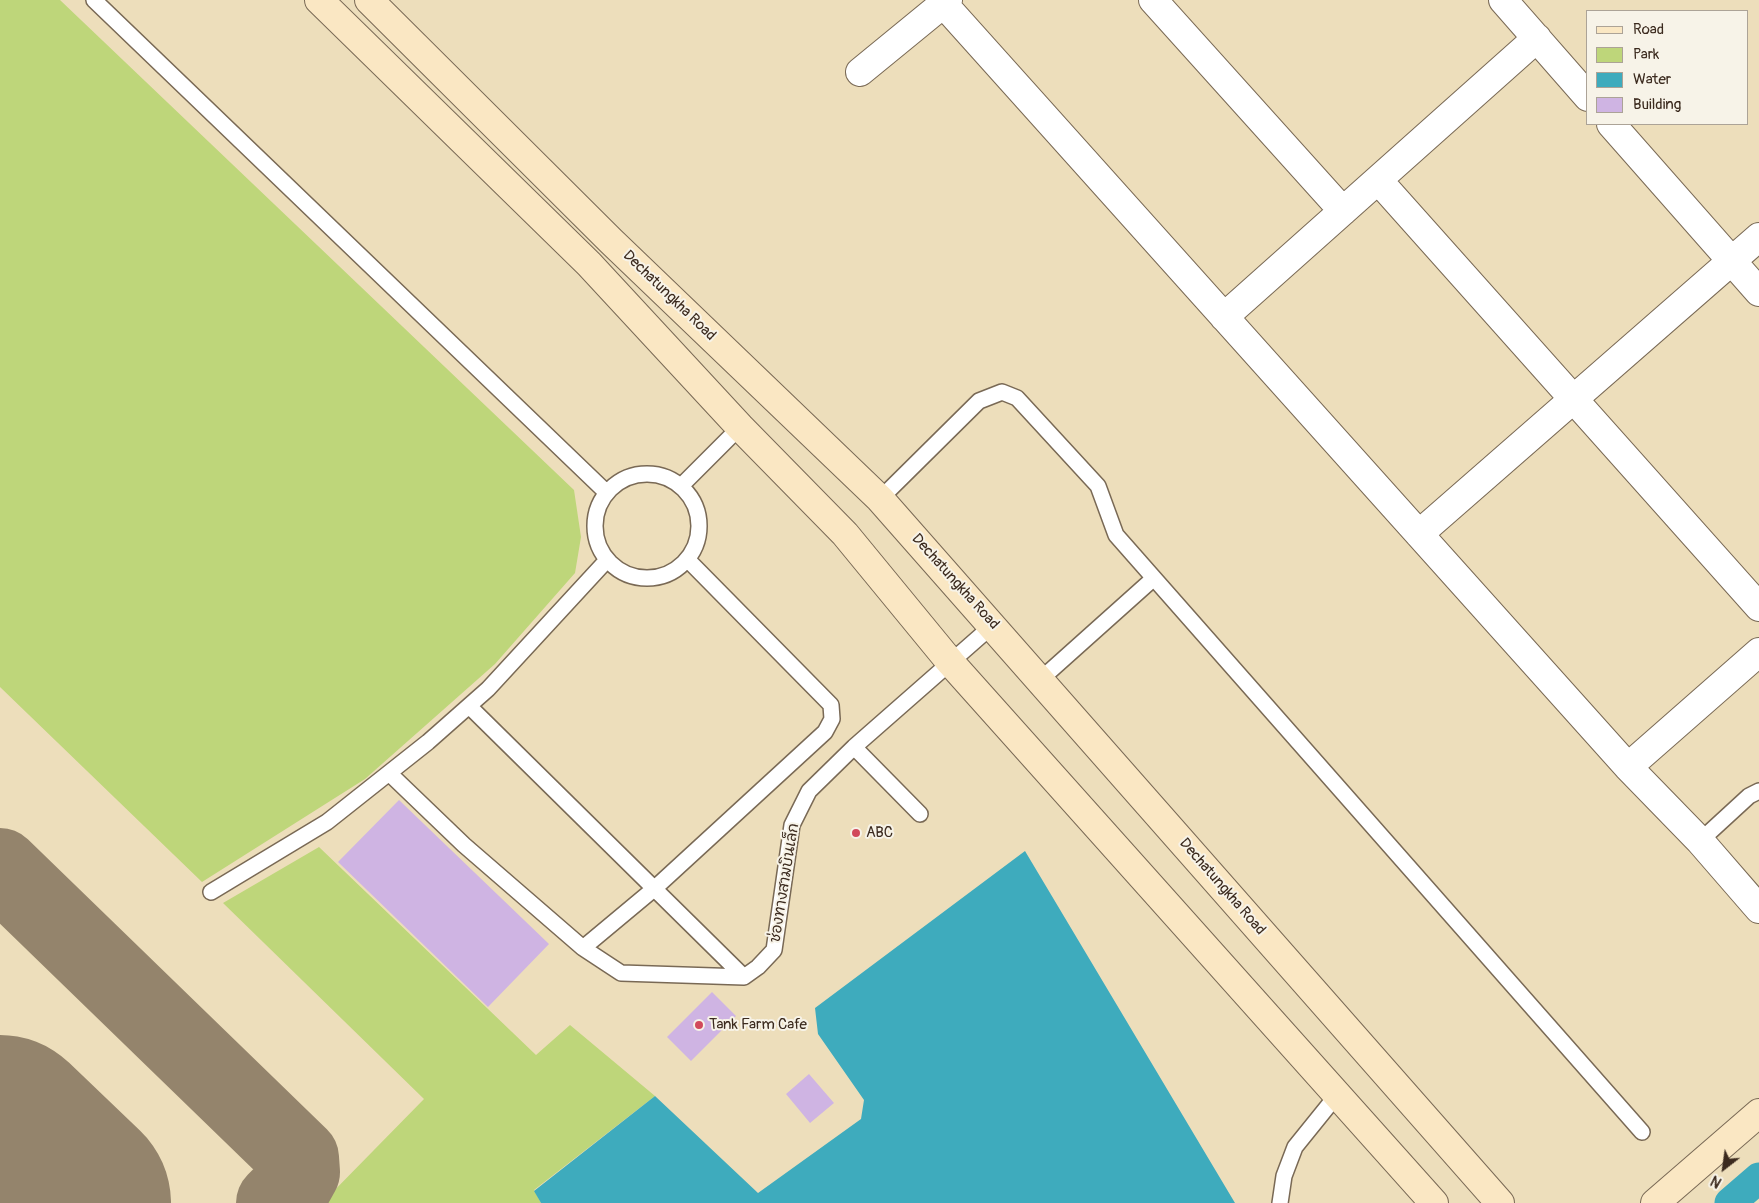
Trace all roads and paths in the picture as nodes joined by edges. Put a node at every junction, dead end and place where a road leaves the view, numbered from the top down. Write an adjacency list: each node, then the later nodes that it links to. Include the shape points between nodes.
1 (94, 0): 20 (lane)
2 (319, 0): 18 (street, via 589,264)
3 (369, 0): 21 (street, Dechatungkha Road, via 612,241)
4 (1153, 0): 12 (street)
5 (1503, 0): 7 (street)
6 (944, 1): 8 (street); 16 (street)
7 (1537, 38): 9 (street); 11 (street)
8 (860, 72)
9 (1586, 95)
10 (1612, 125): 14 (street)
11 (1378, 180): 12 (street); 17 (street)
12 (1343, 211): 16 (street)
13 (1759, 237): 14 (street)
14 (1731, 260): 15 (street); 17 (street)
15 (1759, 292)
16 (1224, 317): 22 (street)
17 (1573, 399): 22 (street); 26 (street)
18 (740, 427): 19 (lane); 29 (street, via 845,534)
19 (680, 486): 20 (lane, via 650,474 619,482); 24 (lane, via 692,499 700,530)
20 (607, 493): 23 (lane, via 599,505 596,534)
21 (880, 499): 25 (lane, via 979,401 1002,392 1017,398 1098,486 1116,535); 27 (street, Dechatungkha Road)
22 (1419, 534): 33 (street)
23 (607, 560): 24 (lane, via 621,572 638,578 657,578 674,572); 31 (lane)
24 (688, 560): 38 (lane, via 831,705 832,719 825,732)
25 (1154, 578): 30 (lane); 45 (lane)
26 (1759, 607)
27 (993, 625): 29 (lane, ช่องทางสามบินเล็ก); 30 (street, Dechatungkha Road)
28 (1759, 652): 33 (street)
29 (951, 663): 32 (lane, ช่องทางสามบินเล็ก); 43 (street)
30 (1040, 680): 48 (street, Dechatungkha Road)
31 (469, 706): 34 (lane); 38 (lane)
32 (854, 747): 36 (lane); 42 (lane, ช่องทางสามบินเล็ก, via 810,792 792,826 774,950)
33 (1628, 767): 37 (street)
34 (389, 773): 39 (lane, via 327,822); 41 (lane, via 464,845)
35 (1759, 791): 37 (lane, via 1749,796)
36 (920, 814)
37 (1700, 841): 40 (street)
38 (655, 888): 41 (lane); 42 (lane)
39 (211, 892)
40 (1759, 909)
41 (583, 948): 42 (lane, via 621,973)
42 (744, 977)
43 (1337, 1095): 46 (lane, via 1295,1147 1284,1176); 47 (street)
44 (1759, 1113): 49 (street)
45 (1642, 1132)
46 (1280, 1203)
47 (1434, 1203)
48 (1500, 1203)
49 (1655, 1203)

